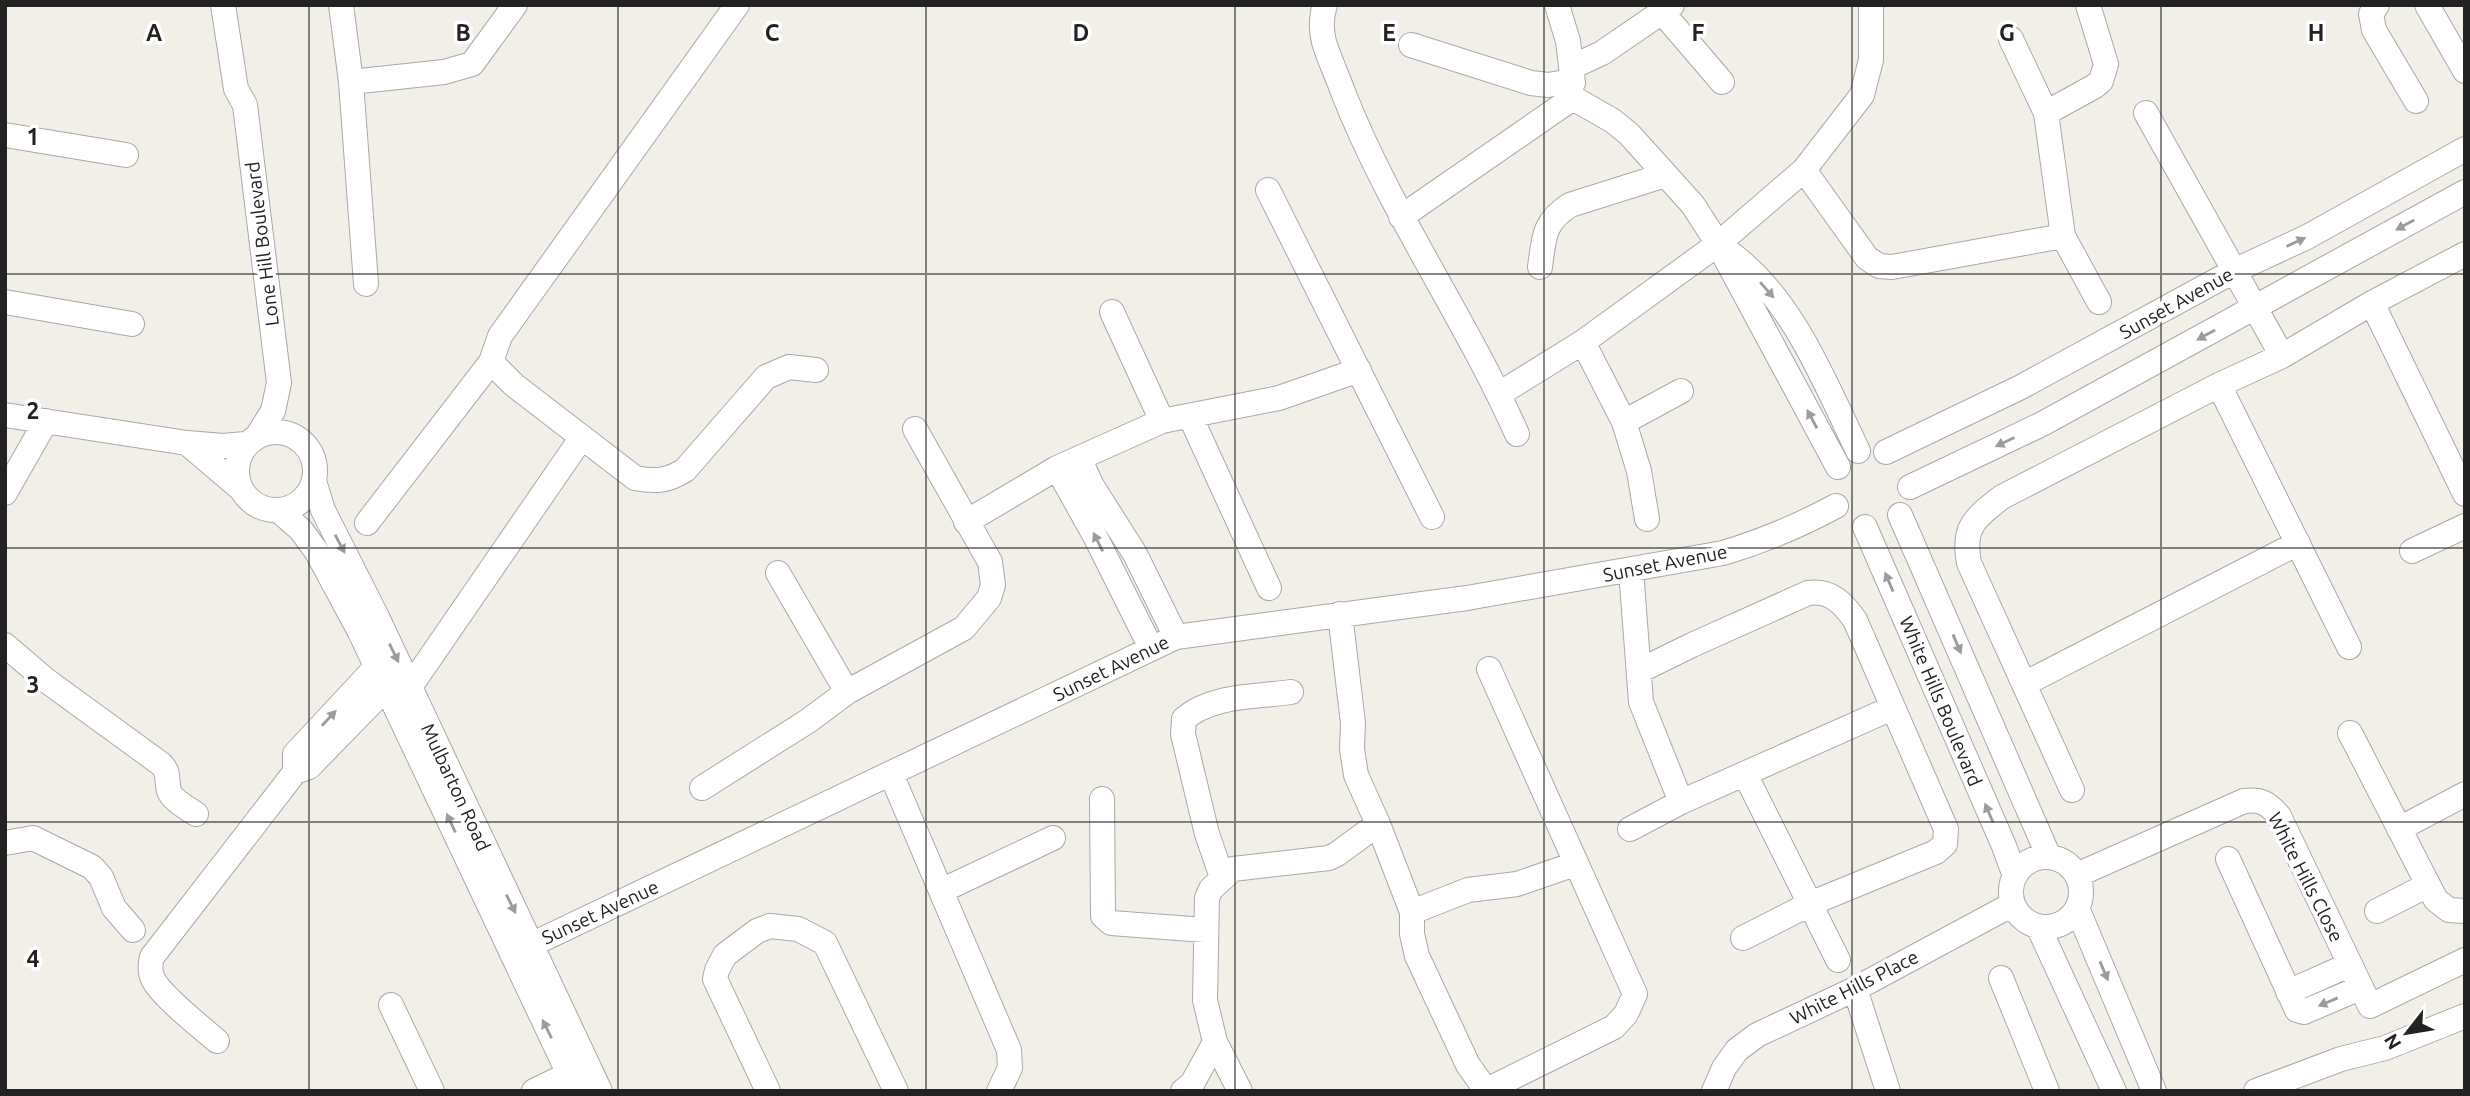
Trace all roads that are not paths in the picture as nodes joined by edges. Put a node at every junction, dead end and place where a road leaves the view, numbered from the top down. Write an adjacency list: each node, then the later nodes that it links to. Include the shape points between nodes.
1 (223, 5): 20 (street, Lone Hill Boulevard, via 236,89)
2 (240, 5): 20 (street, Lone Hill Boulevard, via 250,90)
3 (341, 5): 16 (street)
4 (515, 5): 16 (street, via 472,64 444,72)
5 (737, 5): 45 (street, via 500,336)
6 (1325, 5): 30 (street, via 1324,40 1356,125)
7 (1557, 5): 17 (street, via 1568,41)
8 (1871, 5): 26 (street, via 1871,60 1862,95)
9 (2088, 5): 21 (street, via 2106,64 2104,73 2095,86)
10 (2378, 5): 19 (street, via 2371,14 2374,30)
11 (2427, 5): 15 (street)
12 (1667, 8): 17 (street, via 1602,53); 18 (street)
13 (2011, 39): 21 (street)
14 (1411, 45): 17 (street, via 1531,83)
15 (2465, 71)
16 (351, 82): 36 (street)
17 (1572, 82): 27 (street, via 1629,134); 30 (street)
18 (1722, 82)
19 (2416, 102)
20 (245, 105): 48 (street, Lone Hill Boulevard)
21 (2046, 113): 31 (street)
22 (2146, 113): 35 (street)
23 (5, 135): 25 (street)
24 (2465, 149): 35 (street, Sunset Avenue, one-way to 24, via 2307,237)
25 (126, 155)
26 (1804, 170): 31 (street, via 1867,258 1879,266); 32 (street)
27 (1665, 175): 32 (street, via 1693,205); 34 (street, via 1557,213 1545,231)
28 (1268, 190): 47 (street)
29 (2465, 192): 40 (street, one-way to 40)
30 (1401, 218): 51 (street)
31 (2063, 236): 38 (street)
32 (1718, 244): 43 (street); 63 (street, one-way to 63, via 1744,263 1780,306 1812,358); 66 (street, one-way to 32)
33 (2465, 254): 39 (street)
34 (1540, 267)
35 (2234, 271): 40 (street); 64 (street, Sunset Avenue, via 2021,387)
36 (366, 284)
37 (5, 302): 42 (street)
38 (2099, 302)
39 (2372, 303): 44 (street); 71 (street)
40 (2255, 307): 44 (street); 68 (street, one-way to 68, via 2042,424)
41 (1112, 312): 55 (street)
42 (132, 324)
43 (1583, 342): 51 (street); 56 (street)
44 (2282, 356): 49 (street)
45 (491, 362): 59 (street); 78 (street)
46 (816, 370): 59 (street, via 789,367 766,377 674,477 635,478)
47 (1359, 370): 53 (street, via 1279,398); 75 (street)
48 (279, 383): 60 (street, Lone Hill Boulevard, via 273,411); 61 (street, Lone Hill Boulevard)
49 (2219, 385): 81 (street); 94 (street, via 2002,497 1978,515 1966,539 1969,563)
50 (1681, 391): 56 (street)
51 (1499, 394): 58 (street)
52 (5, 415): 54 (street)
53 (1191, 416): 55 (street); 85 (street)
54 (46, 421): 62 (street); 70 (street)
55 (1161, 421): 65 (street)
56 (1624, 422): 76 (street)
57 (915, 429): 77 (street)
58 (1517, 434)
59 (582, 438): 93 (street)
60 (252, 439): 61 (street, via 273,431); 62 (street, via 223,446); 69 (street, via 238,457)
61 (302, 440): 67 (street, Mulbarton Road, via 311,452)
62 (187, 443): 69 (street, Mulbarton Road)
63 (1858, 452): 64 (street); 66 (street)
64 (1886, 452): 68 (street, via 1903,466)
65 (1068, 463): 77 (street); 87 (street, via 1092,485 1135,554); 90 (street, one-way to 65, via 1095,536)
66 (1838, 467): 72 (street, via 1832,486)
67 (314, 481): 73 (street, via 294,506); 93 (street, Mulbarton Road, one-way to 93)
68 (1910, 487): 74 (street)
69 (240, 488): 73 (street, Mulbarton Road, via 249,500)
70 (5, 493)
71 (2465, 494)
72 (1836, 506): 80 (street, via 1848,521); 83 (street, Sunset Avenue, via 1801,525 1723,553)
73 (278, 510): 93 (street, Mulbarton Road, via 317,552)
74 (1900, 514): 80 (street, via 1884,526); 112 (street, White Hills Boulevard, one-way to 112)
75 (1432, 517)
76 (1647, 519)
77 (966, 522): 95 (street, via 990,562 993,585 982,609 964,628)
78 (367, 523)
79 (2465, 526): 82 (street)
80 (1865, 527): 116 (street, White Hills Boulevard, one-way to 80)
81 (2298, 543): 89 (street); 94 (street)
82 (2412, 551)
83 (1631, 570): 86 (street, Sunset Avenue); 92 (street)
84 (778, 573): 95 (street)
85 (1269, 588)
86 (1340, 614): 87 (street, Sunset Avenue); 107 (street, via 1356,775)
87 (1176, 637): 90 (street, Sunset Avenue)
88 (5, 645): 106 (street, via 161,764 169,776 169,792)
89 (2349, 647)
90 (1151, 648): 99 (street, Sunset Avenue)
91 (1489, 669): 114 (street)
92 (1639, 671): 97 (street, via 1725,629 1817,592 1843,603 1855,620); 105 (street, via 1642,702)
93 (392, 684): 130 (street, Mulbarton Road); 140 (street, via 309,768 295,772 152,957 153,979)
94 (2024, 684): 102 (street)
95 (847, 692): 101 (street)
96 (1291, 692): 117 (street, via 1213,703 1184,719 1183,734 1207,834)
97 (1892, 708): 100 (street); 120 (street, via 1946,828 1945,844 1920,860)
98 (2350, 733): 109 (street)
99 (891, 774): 119 (street); 130 (street, Sunset Avenue)
100 (1745, 774): 105 (street); 120 (street)
101 (702, 788)
102 (2072, 790)
103 (2465, 794): 109 (street)
104 (1102, 799): 128 (street, via 1106,920)
105 (1681, 802): 108 (street)
106 (196, 814)
107 (1378, 824): 117 (street, via 1329,858 1233,869); 125 (street)
108 (1630, 829)
109 (2399, 829): 118 (street)
110 (1053, 838): 119 (street)
111 (5, 843): 127 (street, via 33,838 92,867 114,908)
112 (2049, 857): 115 (street, via 2060,859); 116 (street, via 2026,862)
113 (2228, 859): 137 (street)
114 (1575, 864): 125 (street, via 1517,884 1468,890); 151 (street, via 1635,994 1631,1006 1614,1027)
115 (2077, 875): 122 (street, via 2081,886); 133 (street, White Hills Close, via 2244,801 2258,799 2279,816)
116 (2015, 876): 121 (street)
117 (1222, 877): 128 (street, via 1207,898)
118 (2428, 885): 123 (street); 124 (street, via 2442,907)
119 (941, 891): 150 (street, via 1009,1050 1010,1068)
120 (1812, 903): 129 (street); 131 (street)
121 (2013, 904): 126 (street, via 2028,922); 136 (street, White Hills Place)
122 (2077, 908): 126 (street, via 2061,924); 156 (street, one-way to 156)
123 (2377, 911)
124 (2465, 911)
125 (1412, 912): 151 (street, via 1417,956)
126 (2038, 926): 155 (street)
127 (133, 930)
128 (1205, 930): 141 (street, via 1204,992)
129 (1743, 938)
130 (522, 950): 142 (street, Mulbarton Road, one-way to 130); 147 (street, Mulbarton Road)
131 (1838, 960)
132 (2465, 960): 135 (street, via 2370,1006)
133 (2349, 965): 135 (street, White Hills Close); 137 (street)
134 (2001, 978): 154 (street)
135 (2360, 988): 137 (street, one-way to 137, via 2300,1013)
136 (1855, 989): 152 (street, White Hills Place, via 1757,1035 1737,1051); 153 (street)
137 (2288, 992)
138 (391, 1005): 145 (street)
139 (2465, 1016): 157 (street)
140 (217, 1041)
141 (1216, 1042): 143 (street); 144 (street)
142 (573, 1083): 146 (street)
143 (1188, 1088): 144 (street)
144 (1238, 1088)
145 (432, 1091)
146 (534, 1091)
147 (600, 1091)
148 (768, 1091): 149 (street, via 715,979 725,955 770,926 798,929 825,943)
149 (896, 1091)
150 (999, 1091)
151 (1485, 1091)
152 (1714, 1091)
153 (1888, 1091)
154 (2047, 1091)
155 (2115, 1091)
156 (2154, 1091)
157 (2256, 1091)

